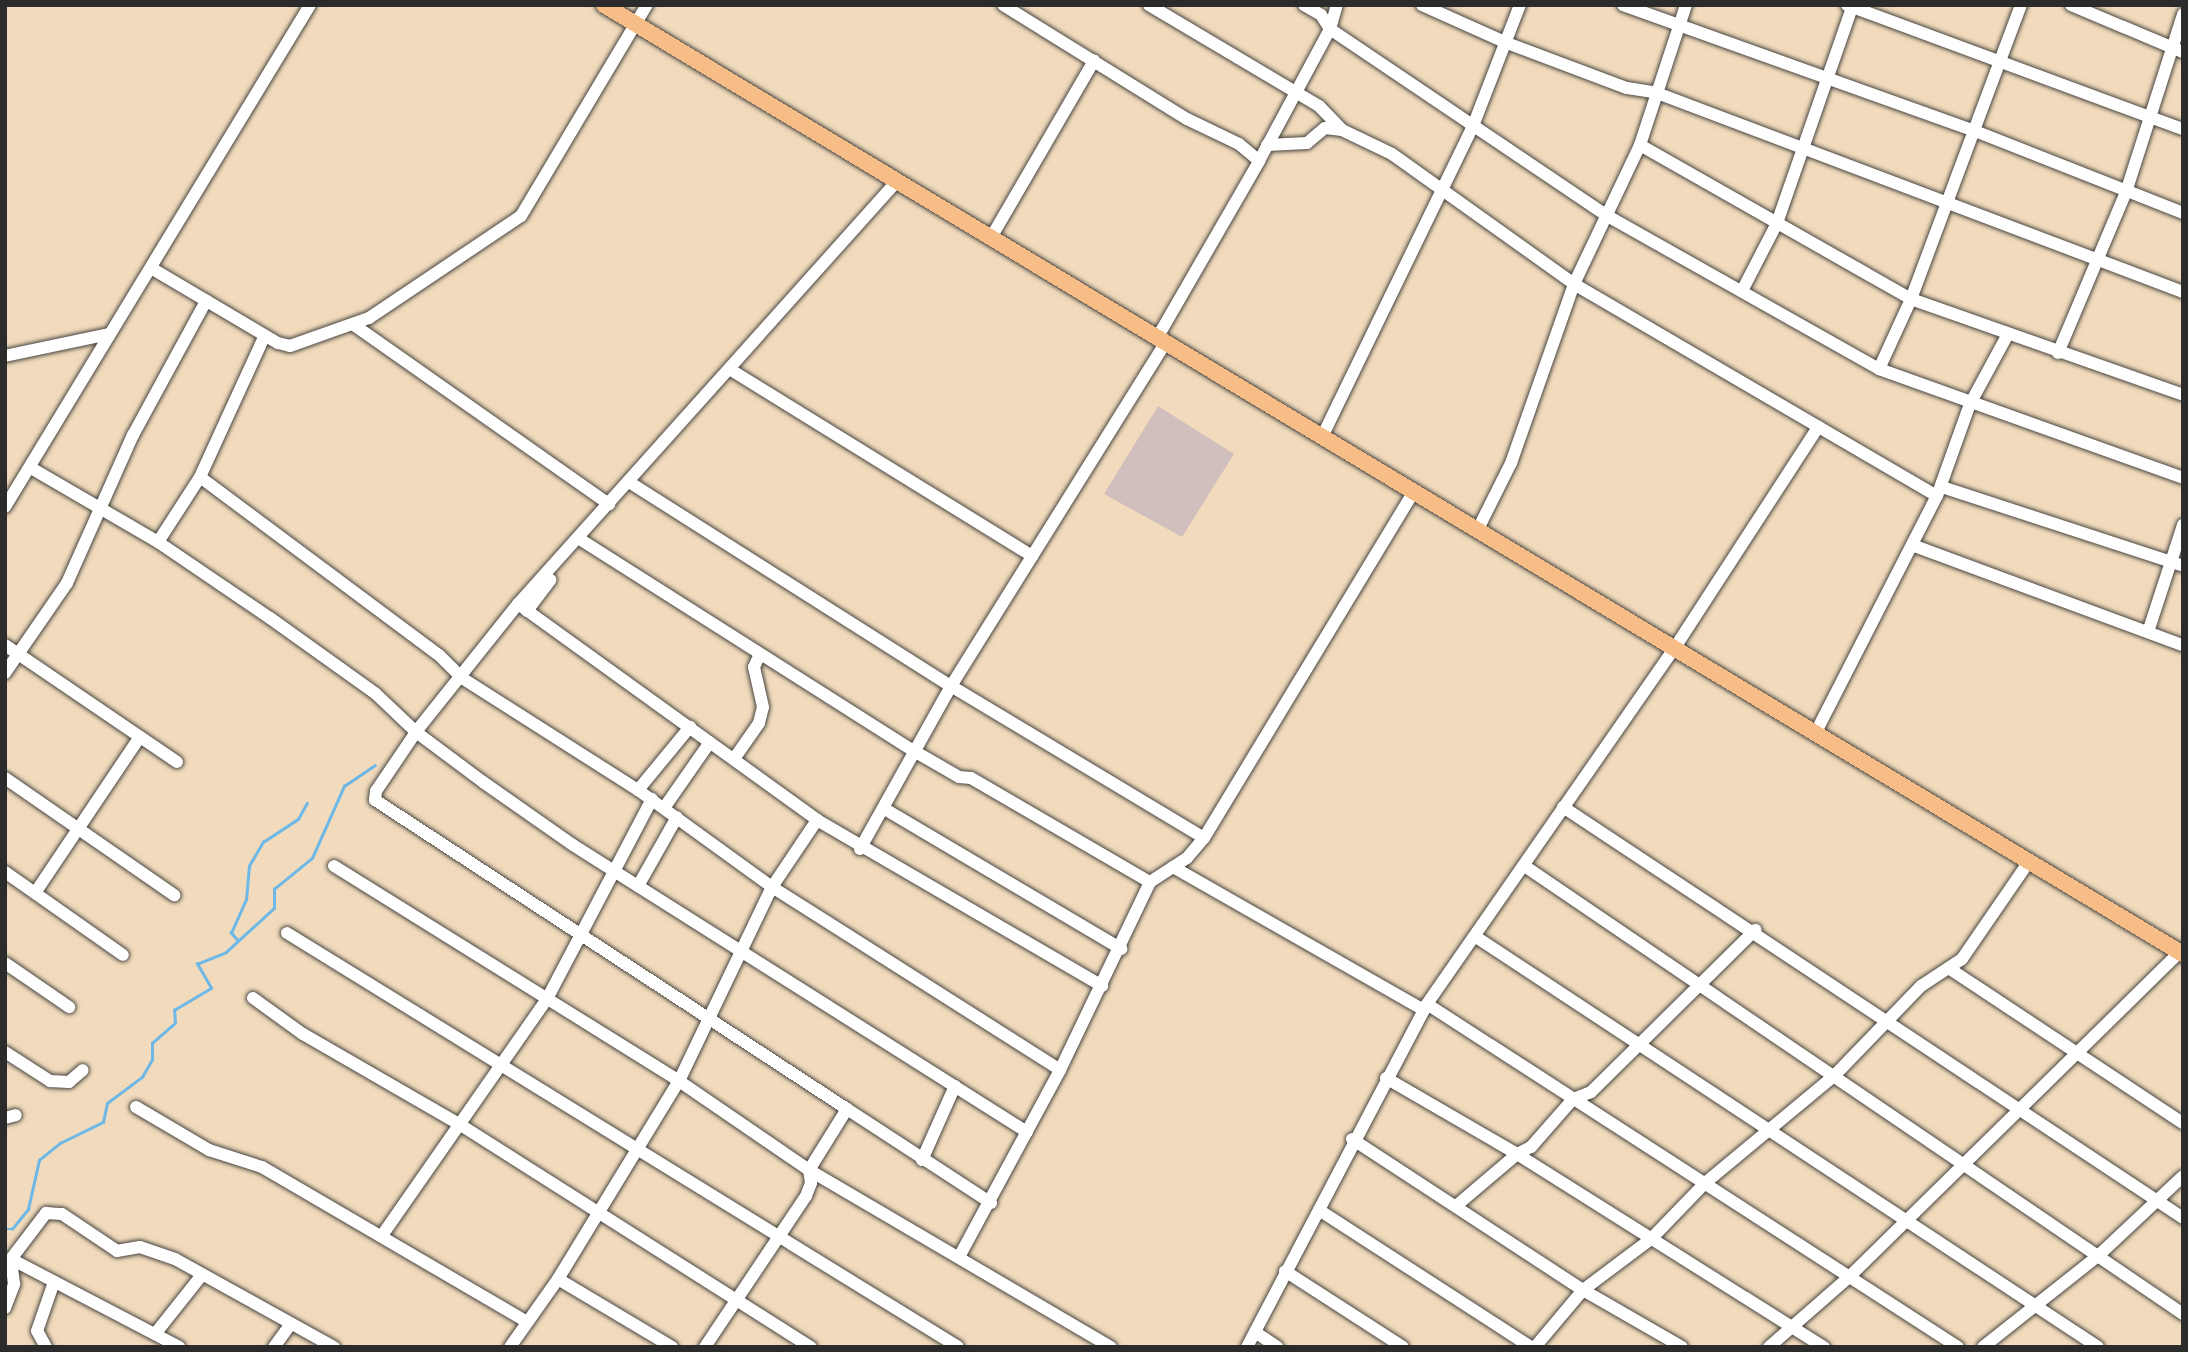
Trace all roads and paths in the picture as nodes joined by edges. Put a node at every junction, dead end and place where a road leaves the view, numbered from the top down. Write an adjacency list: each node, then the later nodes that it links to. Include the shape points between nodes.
1 (310, 5): 44 (street)
2 (604, 5): 16 (main road)
3 (647, 5): 16 (street)
4 (1003, 5): 21 (street)
5 (1149, 5): 24 (street)
6 (1304, 5): 18 (street, via 1321,15)
7 (1337, 5): 18 (street)
8 (1422, 5): 19 (street)
9 (1520, 5): 19 (street)
10 (1623, 5): 17 (street)
11 (1686, 5): 17 (street)
12 (2021, 5): 22 (street)
13 (2071, 5): 20 (street)
14 (1851, 6): 22 (street); 23 (street)
15 (2183, 14): 20 (street)
16 (637, 25): 35 (main road); 50 (street, via 521,216 477,250)
17 (1680, 26): 23 (street); 25 (street)
18 (1330, 29): 24 (street); 27 (street)
19 (1507, 43): 25 (street, via 1626,88); 27 (street)
20 (2178, 50): 26 (street)
21 (1094, 61): 34 (street, via 1187,119 1239,144); 42 (street)
22 (2002, 63): 26 (street); 30 (street)
23 (1828, 77): 30 (street); 33 (street)
24 (1296, 92): 29 (street, via 1319,106); 31 (street)
25 (1657, 93): 32 (street); 33 (street)
26 (2150, 117): 28 (street); 37 (street)
27 (1474, 126): 36 (street); 40 (street)
28 (2183, 129)
29 (1342, 130): 31 (street, via 1325,128 1307,143); 36 (street, via 1392,154)
30 (1975, 131): 37 (street); 38 (street)
31 (1267, 145): 34 (street)
32 (1640, 145): 40 (street); 41 (street)
33 (1801, 147): 38 (street); 41 (street)
34 (1259, 161): 54 (street)
35 (898, 180): 42 (main road); 58 (street)
36 (1443, 190): 45 (street); 62 (street)
37 (2126, 192): 39 (street); 43 (street)
38 (1945, 204): 43 (street); 48 (street)
39 (2183, 213)
40 (1604, 214): 45 (street); 46 (street)
41 (1777, 223): 46 (street); 48 (street)
42 (992, 236): 54 (main road)
43 (2094, 259): 47 (street); 55 (street)
44 (151, 268): 49 (street); 51 (street)
45 (1574, 284): 61 (street); 73 (street, via 1511,463)
46 (1743, 289): 57 (street)
47 (2183, 292)
48 (1911, 299): 52 (street); 57 (street)
49 (206, 301): 53 (street); 71 (street, via 133,435)
50 (354, 325): 53 (street, via 290,346); 69 (street)
51 (109, 334): 56 (street); 63 (street)
52 (2008, 334): 55 (street); 60 (street)
53 (264, 337): 64 (street)
54 (1161, 340): 62 (main road); 77 (street)
55 (2058, 353): 59 (street)
56 (5, 356)
57 (1879, 369): 60 (street)
58 (731, 370): 66 (street); 77 (street)
59 (2183, 395)
60 (1970, 404): 65 (street); 67 (street)
61 (1818, 428): 67 (street); 83 (street)
62 (1322, 437): 68 (main road)
63 (31, 468): 70 (street); 71 (street)
64 (200, 477): 75 (street); 87 (street, via 439,655)
65 (2183, 478)
66 (629, 482): 69 (street); 88 (street)
67 (1940, 491): 76 (street); 78 (street)
68 (1413, 493): 73 (main road); 106 (street)
69 (609, 504): 74 (street)
70 (5, 507)
71 (103, 509): 75 (street); 85 (street, via 67,583)
72 (2183, 526): 78 (street)
73 (1477, 531): 83 (main road)
74 (580, 540): 79 (street); 84 (street)
75 (158, 542): 90 (street, via 376,694)
76 (1912, 545): 80 (street); 91 (street)
77 (1032, 556): 88 (street)
78 (2177, 564): 80 (street)
79 (523, 607): 87 (street); 89 (street)
80 (2148, 632): 82 (street)
81 (5, 645): 85 (street)
82 (2183, 645)
83 (1674, 649): 91 (main road); 100 (street)
84 (760, 654): 94 (street); 95 (street, via 754,667 762,707 759,723)
85 (19, 655): 86 (street); 92 (street)
86 (5, 673)
87 (462, 678): 90 (street); 98 (street)
88 (951, 686): 94 (street); 106 (street)
89 (690, 727): 93 (street); 98 (street)
90 (416, 732): 112 (street); 121 (street, via 376,791 375,800)
91 (1815, 734): 108 (main road)
92 (141, 737): 96 (street); 105 (street)
93 (710, 742): 101 (street); 104 (street)
94 (914, 751): 102 (street); 114 (street, via 959,777 971,778)
95 (736, 756)
96 (177, 762)
97 (5, 778): 105 (street)
98 (638, 790): 99 (street)
99 (652, 799): 101 (street); 112 (street)
100 (1563, 807): 111 (street); 119 (street)
101 (664, 808): 103 (street)
102 (883, 808): 107 (street); 123 (street)
103 (677, 817): 115 (street); 116 (street)
104 (817, 820): 107 (street); 116 (street)
105 (80, 830): 117 (street); 118 (street)
106 (1203, 838): 110 (street)
107 (860, 849): 130 (street)
108 (2028, 863): 125 (main road); 128 (street, via 1962,959)
109 (334, 866): 132 (street)
110 (1173, 867): 114 (street); 134 (street)
111 (1526, 867): 122 (street); 129 (street)
112 (614, 871): 115 (street); 121 (street)
113 (5, 872): 117 (street)
114 (1150, 882): 123 (street)
115 (638, 886): 124 (street)
116 (772, 887): 124 (street); 142 (street)
117 (35, 893): 126 (street)
118 (174, 895)
119 (1755, 930): 129 (street); 136 (street)
120 (287, 933): 140 (street)
121 (582, 933): 132 (street); 135 (street)
122 (1476, 937): 134 (street); 137 (street)
123 (1121, 949): 130 (street)
124 (741, 950): 135 (street); 146 (street)
125 (2182, 952): 139 (street)
126 (123, 955)
127 (5, 963): 133 (street)
128 (1950, 969): 136 (street, via 1921,986); 139 (street)
129 (1699, 984): 137 (street); 143 (street)
130 (1102, 986): 142 (street)
131 (253, 998): 152 (street, via 303,1034)
132 (547, 999): 140 (street); 145 (street)
133 (69, 1007)
134 (1425, 1007): 144 (street); 147 (street)
135 (711, 1021): 145 (street); 150 (street)
136 (1889, 1022): 143 (street); 149 (street)
137 (1635, 1045): 147 (street, via 1591,1092); 153 (street)
138 (5, 1052): 141 (street, via 50,1081 69,1082)
139 (2079, 1053): 149 (street); 151 (street)
140 (503, 1068): 152 (street); 156 (street)
141 (83, 1070)
142 (1060, 1070): 154 (street)
143 (1834, 1076): 153 (street); 159 (street)
144 (1386, 1078): 155 (street); 157 (street)
145 (679, 1081): 156 (street); 160 (street)
146 (955, 1086): 154 (street); 158 (street)
147 (1573, 1099): 157 (street, via 1531,1147); 162 (street)
148 (136, 1107): 170 (street, via 209,1150 262,1167)
149 (2023, 1108): 159 (street); 163 (street)
150 (847, 1109): 158 (street); 160 (street)
151 (2183, 1123)
152 (459, 1124): 167 (street); 170 (street)
153 (1765, 1130): 162 (street); 169 (street)
154 (1027, 1132): 164 (street)
155 (1352, 1139): 165 (street); 166 (street)
156 (637, 1152): 167 (street); 171 (street)
157 (1517, 1154): 165 (street); 172 (street)
158 (922, 1160): 164 (street)
159 (1965, 1166): 169 (street); 173 (street)
160 (809, 1170): 171 (street, via 806,1196); 174 (street)
161 (2183, 1176): 163 (street)
162 (1705, 1183): 172 (street); 178 (street)
163 (2157, 1201): 168 (street); 173 (street)
164 (991, 1203): 174 (street)
165 (1456, 1206): 181 (street)
166 (1319, 1210): 176 (street); 204 (street)
167 (599, 1214): 179 (street); 182 (street)
168 (2183, 1218)
169 (1905, 1221): 178 (street); 183 (street)
170 (383, 1234): 186 (street)
171 (778, 1239): 182 (street); 199 (street)
172 (1651, 1239): 181 (street); 188 (street)
173 (2099, 1255): 183 (street); 185 (street)
174 (959, 1257): 200 (street)
175 (11, 1259): 177 (street, via 46,1213 62,1214 117,1251 140,1247); 180 (street); 184 (street, via 15,1284)
176 (1285, 1271): 189 (street); 203 (street)
177 (202, 1275): 187 (street); 190 (street)
178 (1849, 1277): 188 (street); 208 (street)
179 (558, 1279): 186 (street); 196 (street)
180 (54, 1282): 190 (street); 191 (street, via 37,1331)
181 (1583, 1290): 204 (street); 205 (street)
182 (736, 1300): 197 (street); 198 (street)
183 (2036, 1305): 209 (street); 210 (street)
184 (5, 1308)
185 (2183, 1314)
186 (526, 1321): 195 (street)
187 (290, 1325): 193 (street); 194 (street)
188 (1791, 1326): 206 (street); 207 (street)
189 (1255, 1332): 201 (street); 202 (street)
190 (155, 1334): 192 (street)
191 (46, 1347)
192 (179, 1347)
193 (274, 1347)
194 (334, 1347)
195 (510, 1347)
196 (672, 1347)
197 (705, 1347)
198 (811, 1347)
199 (958, 1347)
200 (1111, 1347)
201 (1247, 1347)
202 (1277, 1347)
203 (1403, 1347)
204 (1533, 1347)
205 (1682, 1347)
206 (1769, 1347)
207 (1824, 1347)
208 (1958, 1347)
209 (1983, 1347)
210 (2098, 1347)

